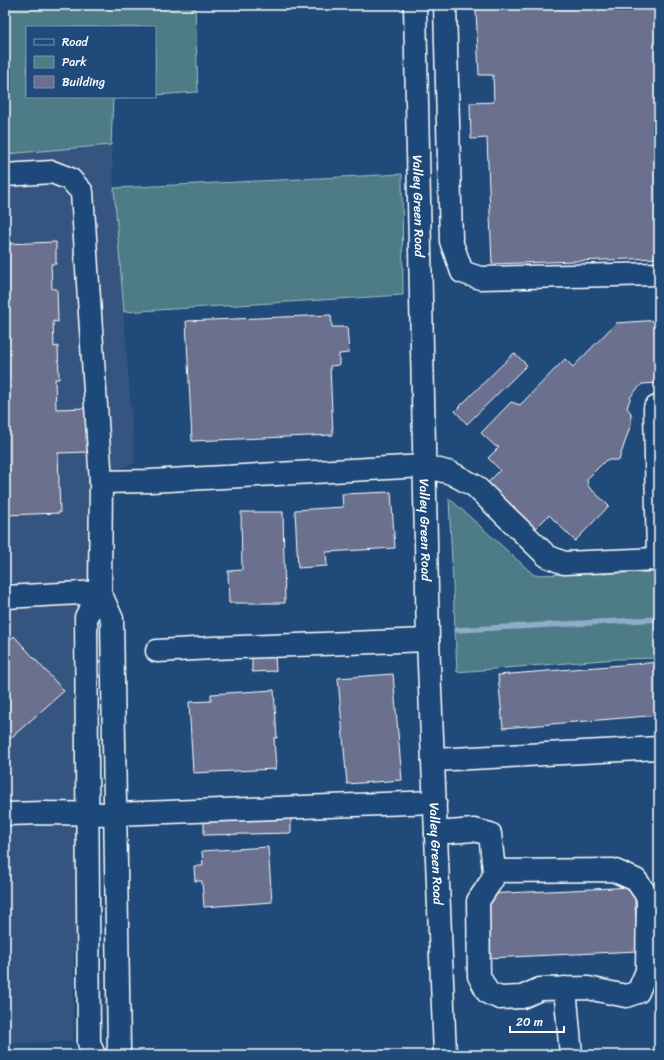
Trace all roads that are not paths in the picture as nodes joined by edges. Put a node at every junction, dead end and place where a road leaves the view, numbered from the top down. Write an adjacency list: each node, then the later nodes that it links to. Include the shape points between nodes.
1 (415, 5): 6 (street, Valley Green Road)
2 (445, 5): 4 (street, via 451,241 462,272 480,278)
3 (5, 175): 7 (street, via 52,172 70,179 82,192)
4 (659, 274)
5 (659, 406): 8 (street, via 655,408)
6 (424, 466): 7 (street); 8 (street, via 451,473 475,486 547,556 564,562); 11 (street, Valley Green Road)
7 (101, 482): 9 (street)
8 (658, 559)
9 (100, 592): 10 (street); 17 (street, via 86,617); 18 (street, via 112,619)
10 (5, 597)
11 (428, 640): 12 (street); 14 (street, Valley Green Road)
12 (157, 651)
13 (659, 748): 14 (street)
14 (432, 760): 15 (street, Valley Green Road)
15 (435, 802): 18 (street); 19 (street, Valley Green Road)
16 (5, 814): 17 (street)
17 (88, 814): 18 (street); 22 (street, via 90,1043)
18 (115, 814): 23 (street, via 119,1048)
19 (436, 833): 20 (street, via 474,830 490,834); 24 (street, Valley Green Road)
20 (494, 871): 21 (street, via 492,880 478,901 479,976 488,992 500,998 522,997 540,989); 21 (street, via 612,870 636,880 648,897 647,972 638,992 626,996 588,988)
21 (565, 988): 25 (street)
22 (94, 1055)
23 (116, 1055)
24 (445, 1055)
25 (571, 1055)

